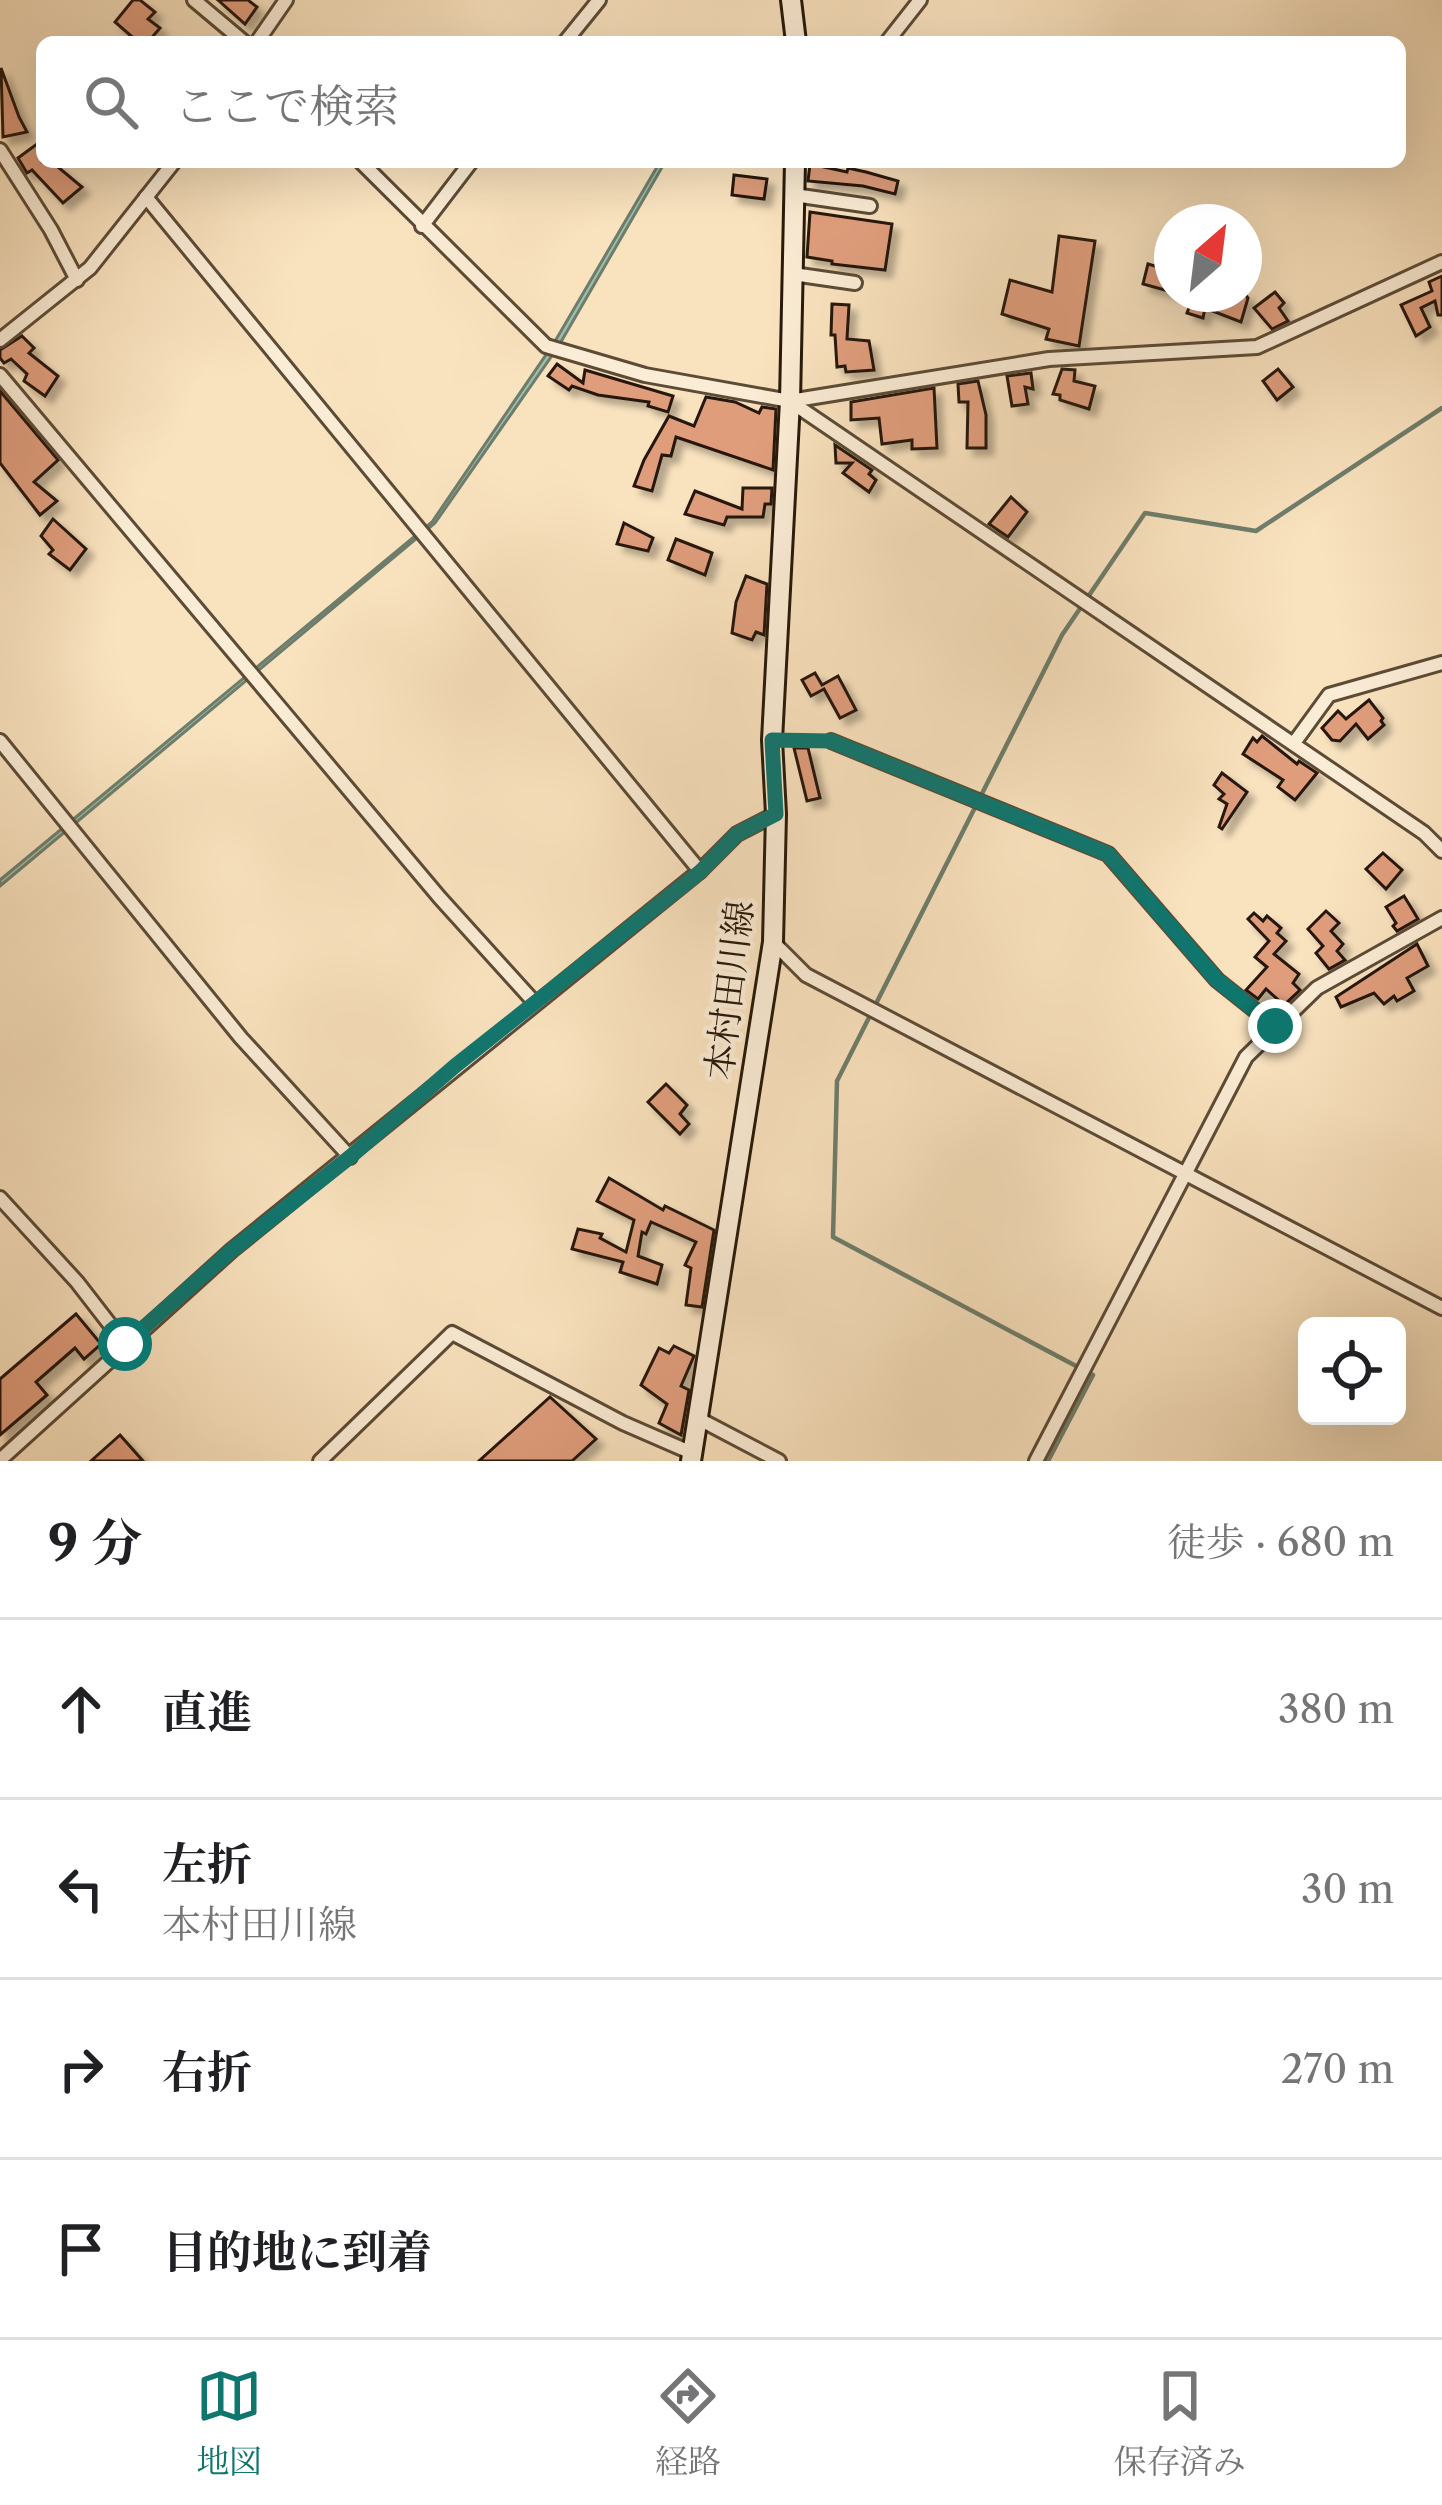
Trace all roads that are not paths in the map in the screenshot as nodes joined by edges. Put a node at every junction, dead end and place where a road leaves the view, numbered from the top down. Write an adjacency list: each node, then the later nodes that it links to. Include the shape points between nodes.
1 (194, 0): 6 (street)
2 (286, 0): 7 (street)
3 (598, 0): 8 (street)
4 (791, 0): 9 (main road)
5 (920, 0): 10 (street)
6 (237, 36)
7 (261, 36)
8 (570, 36)
9 (795, 36)
10 (892, 36)
11 (0, 150): 22 (street)
12 (169, 168): 17 (street)
13 (367, 168): 19 (street)
14 (466, 168): 19 (street)
15 (795, 168): 16 (main road, 本村田川線)
16 (794, 194): 18 (street); 21 (main road, 本村田川線)
17 (146, 197): 22 (street); 34 (street)
18 (870, 206)
19 (422, 226): 26 (street, via 546,346 645,375)
20 (1442, 262): 26 (street, via 1257,347 1049,359)
21 (793, 274): 23 (street); 26 (main road, 本村田川線)
22 (77, 280): 24 (street)
23 (855, 283)
24 (0, 340)
25 (0, 375): 37 (street)
26 (790, 401): 28 (main road, 本村田川線); 31 (street)
27 (1442, 663): 31 (street, via 1329,695)
28 (772, 740): 29 (lane); 32 (main road, 本村田川線)
29 (831, 741): 38 (street, via 1108,854 1217,980)
30 (0, 742): 39 (street)
31 (1294, 743): 33 (street)
32 (776, 814): 34 (street, via 737,834); 36 (main road, 本村田川線)
33 (1442, 851)
34 (700, 872): 37 (street)
35 (1442, 918): 38 (street, via 1317,988)
36 (773, 942): 40 (street, via 806,975); 44 (main road, 本村田川線)
37 (535, 1003): 39 (street)
38 (1275, 1026): 40 (street, via 1246,1057)
39 (350, 1157): 43 (street)
40 (1183, 1172): 42 (street); 49 (street)
41 (0, 1198): 43 (street)
42 (1442, 1308)
43 (125, 1344): 46 (street)
44 (699, 1419): 45 (main road, 本村田川線); 48 (street)
45 (692, 1457): 47 (street, via 452,1333)
46 (0, 1460)
47 (320, 1461)
48 (779, 1461)
49 (1036, 1461)

